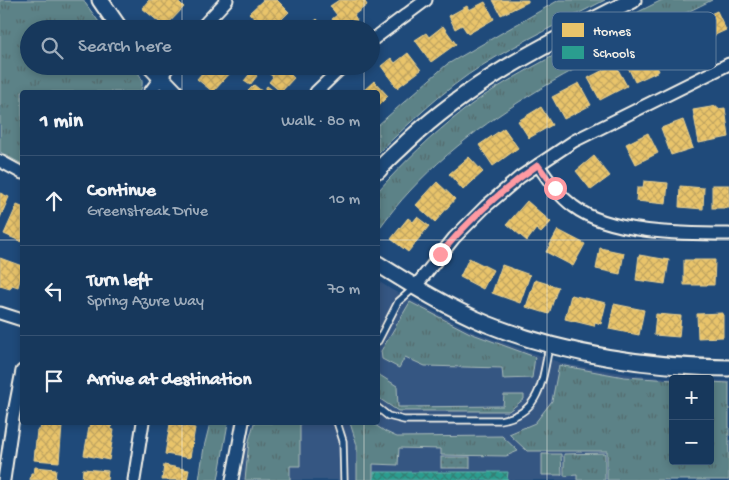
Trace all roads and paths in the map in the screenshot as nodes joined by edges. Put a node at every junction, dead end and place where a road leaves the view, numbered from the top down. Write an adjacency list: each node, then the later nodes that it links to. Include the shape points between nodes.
1 (100, 0): 6 (street)
2 (227, 0): 7 (street)
3 (426, 0): 8 (street)
4 (633, 0): 5 (street)
5 (610, 12)
6 (114, 20)
7 (208, 20)
8 (380, 34)
9 (552, 42): 19 (street, via 474,88 424,126)
10 (729, 64): 18 (street, via 582,138)
11 (163, 75): 14 (street)
12 (166, 75): 15 (street)
13 (334, 75): 16 (street)
14 (152, 90)
15 (174, 90)
16 (318, 90)
17 (0, 162): 20 (street)
18 (538, 165): 21 (street, via 573,206 600,220 671,232); 23 (street, via 503,190 470,221)
19 (380, 170)
20 (20, 172)
21 (729, 234)
22 (380, 265): 23 (street)
23 (415, 287): 26 (lane, via 398,302); 27 (street, via 486,323)
24 (0, 313): 25 (street)
25 (20, 319)
26 (380, 337)
27 (549, 345): 28 (street, via 631,362); 30 (lane, via 538,394 528,408 514,417 500,420 404,420 388,416)
28 (729, 368)
29 (20, 381): 34 (street)
30 (380, 410)
31 (143, 425): 35 (street)
32 (242, 425): 36 (street)
33 (338, 425): 37 (lane, via 343,441)
34 (4, 480)
35 (134, 480)
36 (232, 480)
37 (344, 480)

